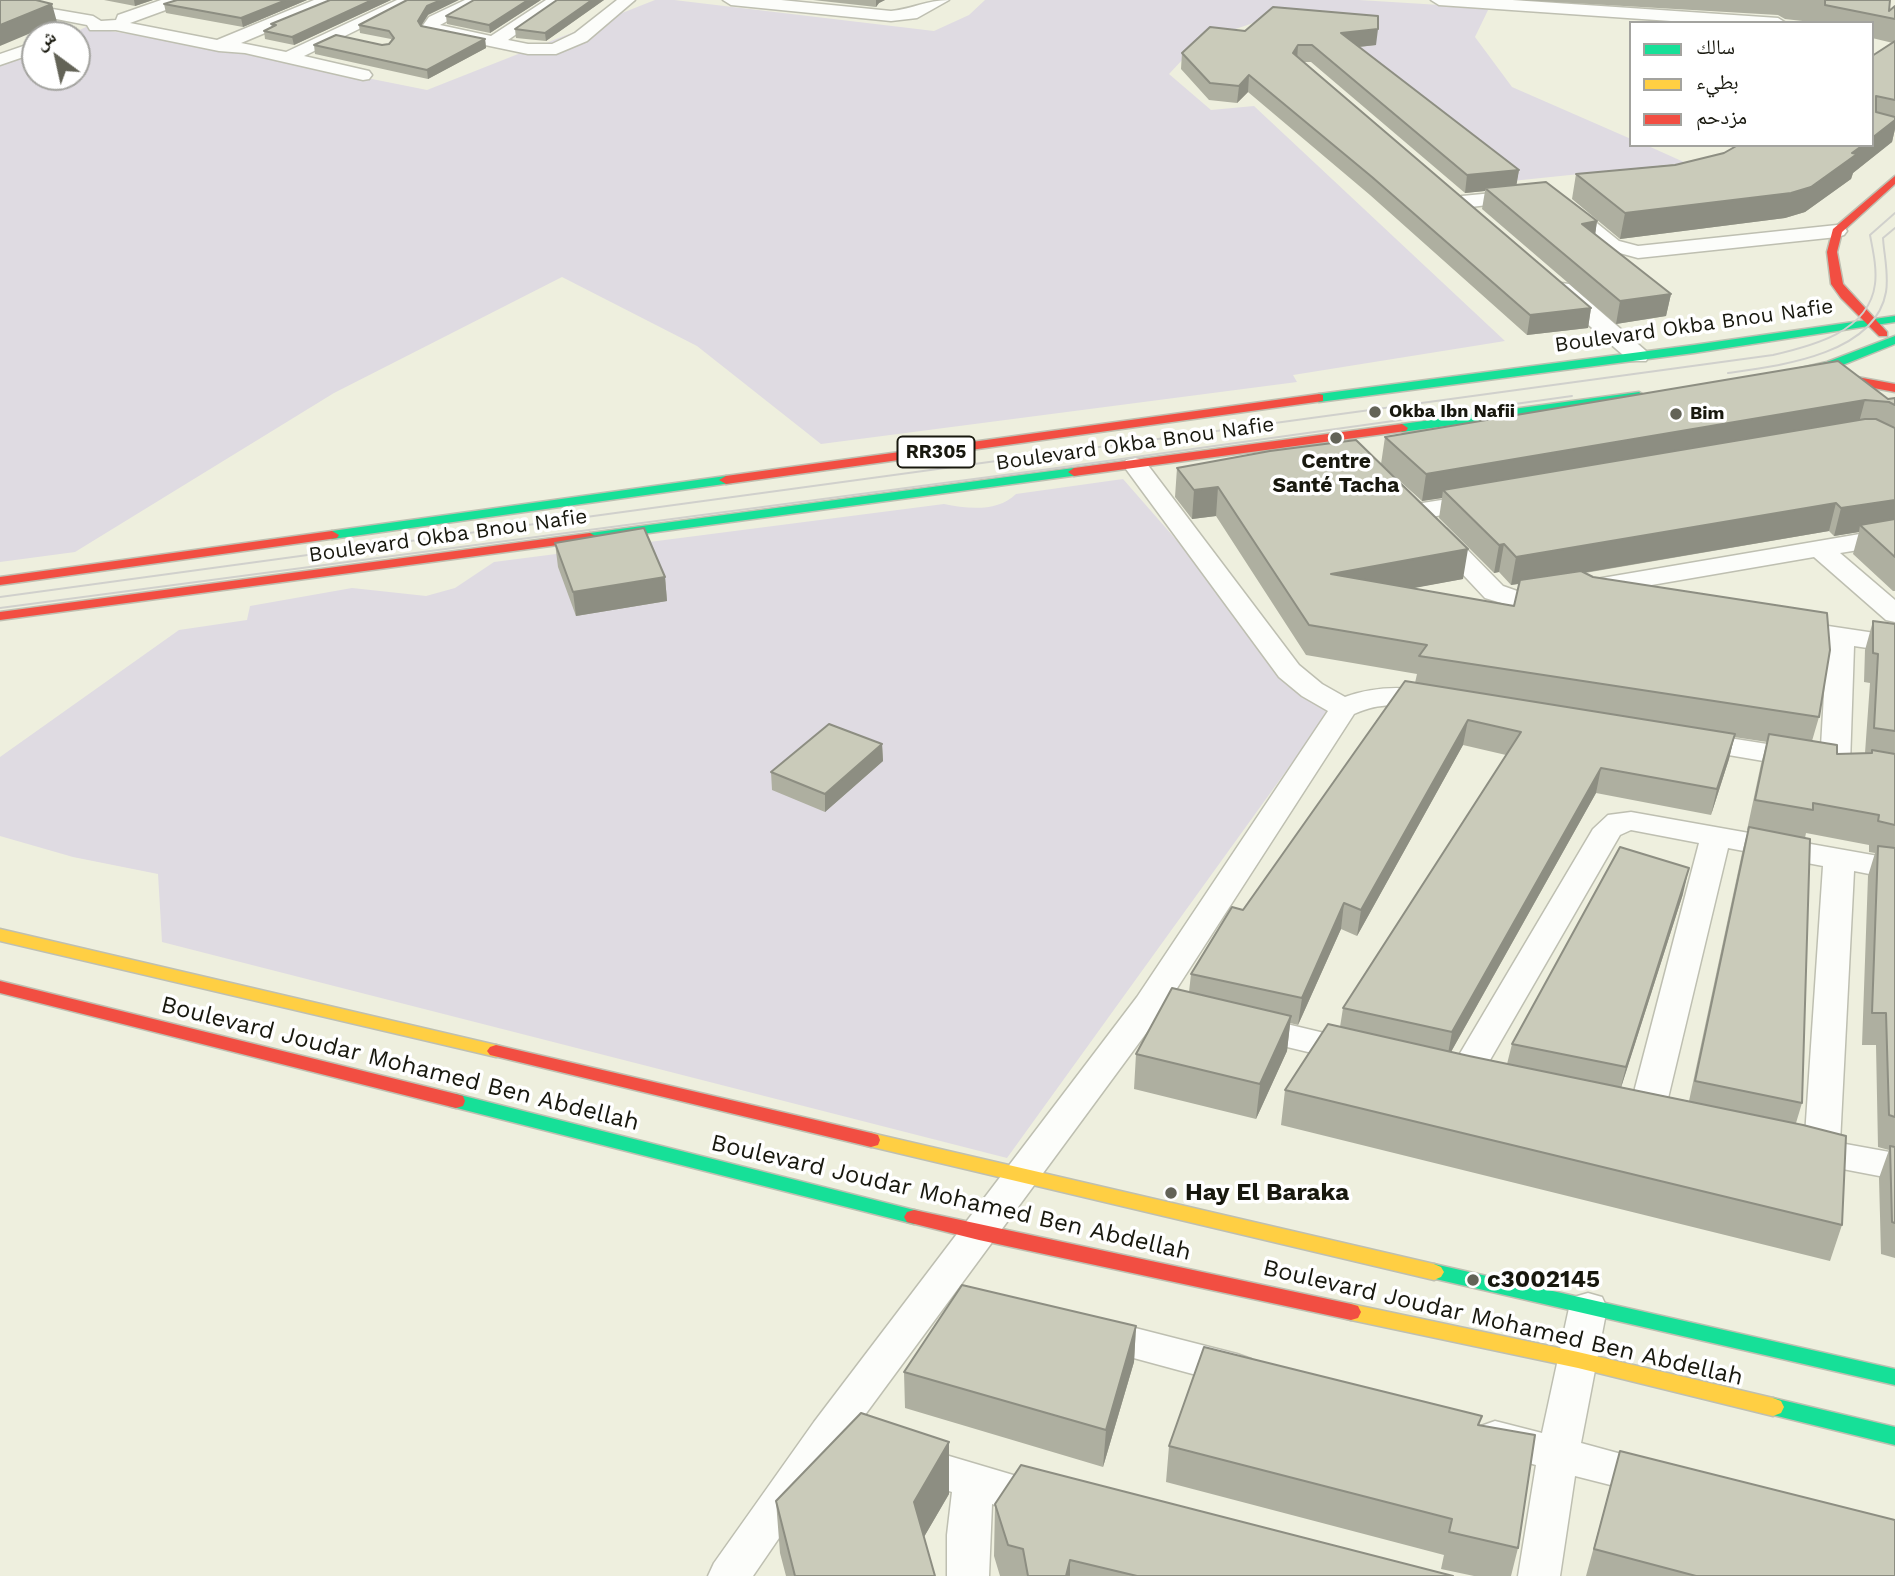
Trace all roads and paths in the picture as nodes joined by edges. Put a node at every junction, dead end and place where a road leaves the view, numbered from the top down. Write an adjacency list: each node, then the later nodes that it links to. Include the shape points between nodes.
1 (29, 0): 16 (street)
2 (176, 0): 16 (street)
3 (328, 0): 21 (street)
4 (410, 0): 18 (street)
5 (478, 0): 20 (street, via 435,20 429,28)
6 (557, 0): 20 (street)
7 (627, 0): 20 (street, via 581,37 556,49 537,51)
8 (731, 0): 9 (street, via 901,16)
9 (941, 0)
10 (1439, 0): 13 (street)
11 (1775, 0): 15 (street)
12 (0, 3): 16 (street)
13 (1596, 5): 14 (street)
14 (1760, 21)
15 (1780, 21)
16 (109, 22): 17 (street); 21 (street)
17 (91, 28)
18 (334, 36): 19 (street); 23 (street)
19 (359, 41)
20 (493, 42)
21 (232, 45): 23 (street)
22 (21, 52): 24 (street)
23 (287, 58): 25 (street)
24 (0, 60)
25 (363, 75)
26 (1895, 179): 30 (main road)
27 (1576, 191): 28 (street)
28 (1548, 194): 29 (street, via 1457,198); 30 (street, via 1612,245 1638,252)
29 (1483, 220)
30 (1837, 231): 32 (main road, via 1832,252 1837,284)
31 (1545, 274): 37 (street)
32 (1845, 296): 34 (main road); 35 (main road, via 1844,316)
33 (1895, 319): 34 (main road, Boulevard Okba Bnou Nafie / RR305)
34 (1871, 321): 35 (main road, Boulevard Okba Bnou Nafie / RR305); 36 (main road)
35 (1818, 330): 37 (main road, Boulevard Okba Bnou Nafie / RR305)
36 (1894, 342): 38 (main road)
37 (1638, 356): 50 (main road, Boulevard Okba Bnou Nafie / RR305)
38 (1801, 372): 39 (main road); 40 (main road)
39 (1776, 377)
40 (1895, 388)
41 (1655, 394): 42 (main road, Boulevard Okba Bnou Nafie / RR305)
42 (1336, 438): 43 (street); 44 (main road, Boulevard Okba Bnou Nafie / RR305)
43 (1356, 457)
44 (1135, 465): 54 (main road, Boulevard Okba Bnou Nafie / RR305); 59 (street, via 1289,671)
45 (1396, 493): 47 (street)
46 (1499, 498): 47 (street)
47 (1416, 512): 51 (street, via 1494,592 1518,600)
48 (1895, 536): 49 (street)
49 (1821, 549): 51 (street); 53 (street)
50 (0, 581)
51 (1565, 592): 52 (street)
52 (1644, 606)
53 (1895, 614)
54 (0, 617)
55 (1762, 624): 56 (street)
56 (1841, 636): 57 (street); 60 (street, via 1847,766)
57 (1895, 644)
58 (1458, 705): 59 (street, via 1391,694 1366,697)
59 (1344, 708): 66 (street)
60 (1660, 737)
61 (1716, 836): 62 (street); 68 (street, via 1631,821 1608,830); 69 (street)
62 (1839, 859): 63 (street); 71 (street)
63 (1895, 869)
64 (0, 935): 73 (main road, Boulevard Joudar Mohamed Ben Abdellah)
65 (0, 988): 74 (main road, Boulevard Joudar Mohamed Ben Abdellah)
66 (1149, 1004): 67 (street); 73 (street)
67 (1385, 1059)
68 (1463, 1076)
69 (1646, 1116)
70 (1782, 1144): 71 (street)
71 (1822, 1153): 72 (street)
72 (1895, 1166)
73 (1022, 1175): 74 (street); 75 (main road, Boulevard Joudar Mohamed Ben Abdellah)
74 (979, 1233): 77 (main road, Boulevard Joudar Mohamed Ben Abdellah); 81 (street, via 954,1295)
75 (1588, 1308): 77 (street); 78 (main road, Boulevard Joudar Mohamed Ben Abdellah)
76 (1062, 1324): 79 (street)
77 (1578, 1360): 82 (main road, Boulevard Joudar Mohamed Ben Abdellah); 83 (street)
78 (1895, 1377)
79 (1277, 1381)
80 (1464, 1430): 83 (street)
81 (828, 1434): 84 (street); 87 (street)
82 (1895, 1436)
83 (1558, 1455): 85 (street); 89 (street)
84 (974, 1482): 86 (street); 88 (street)
85 (1693, 1489)
86 (1081, 1510)
87 (730, 1576)
88 (968, 1576)
89 (1539, 1576)

